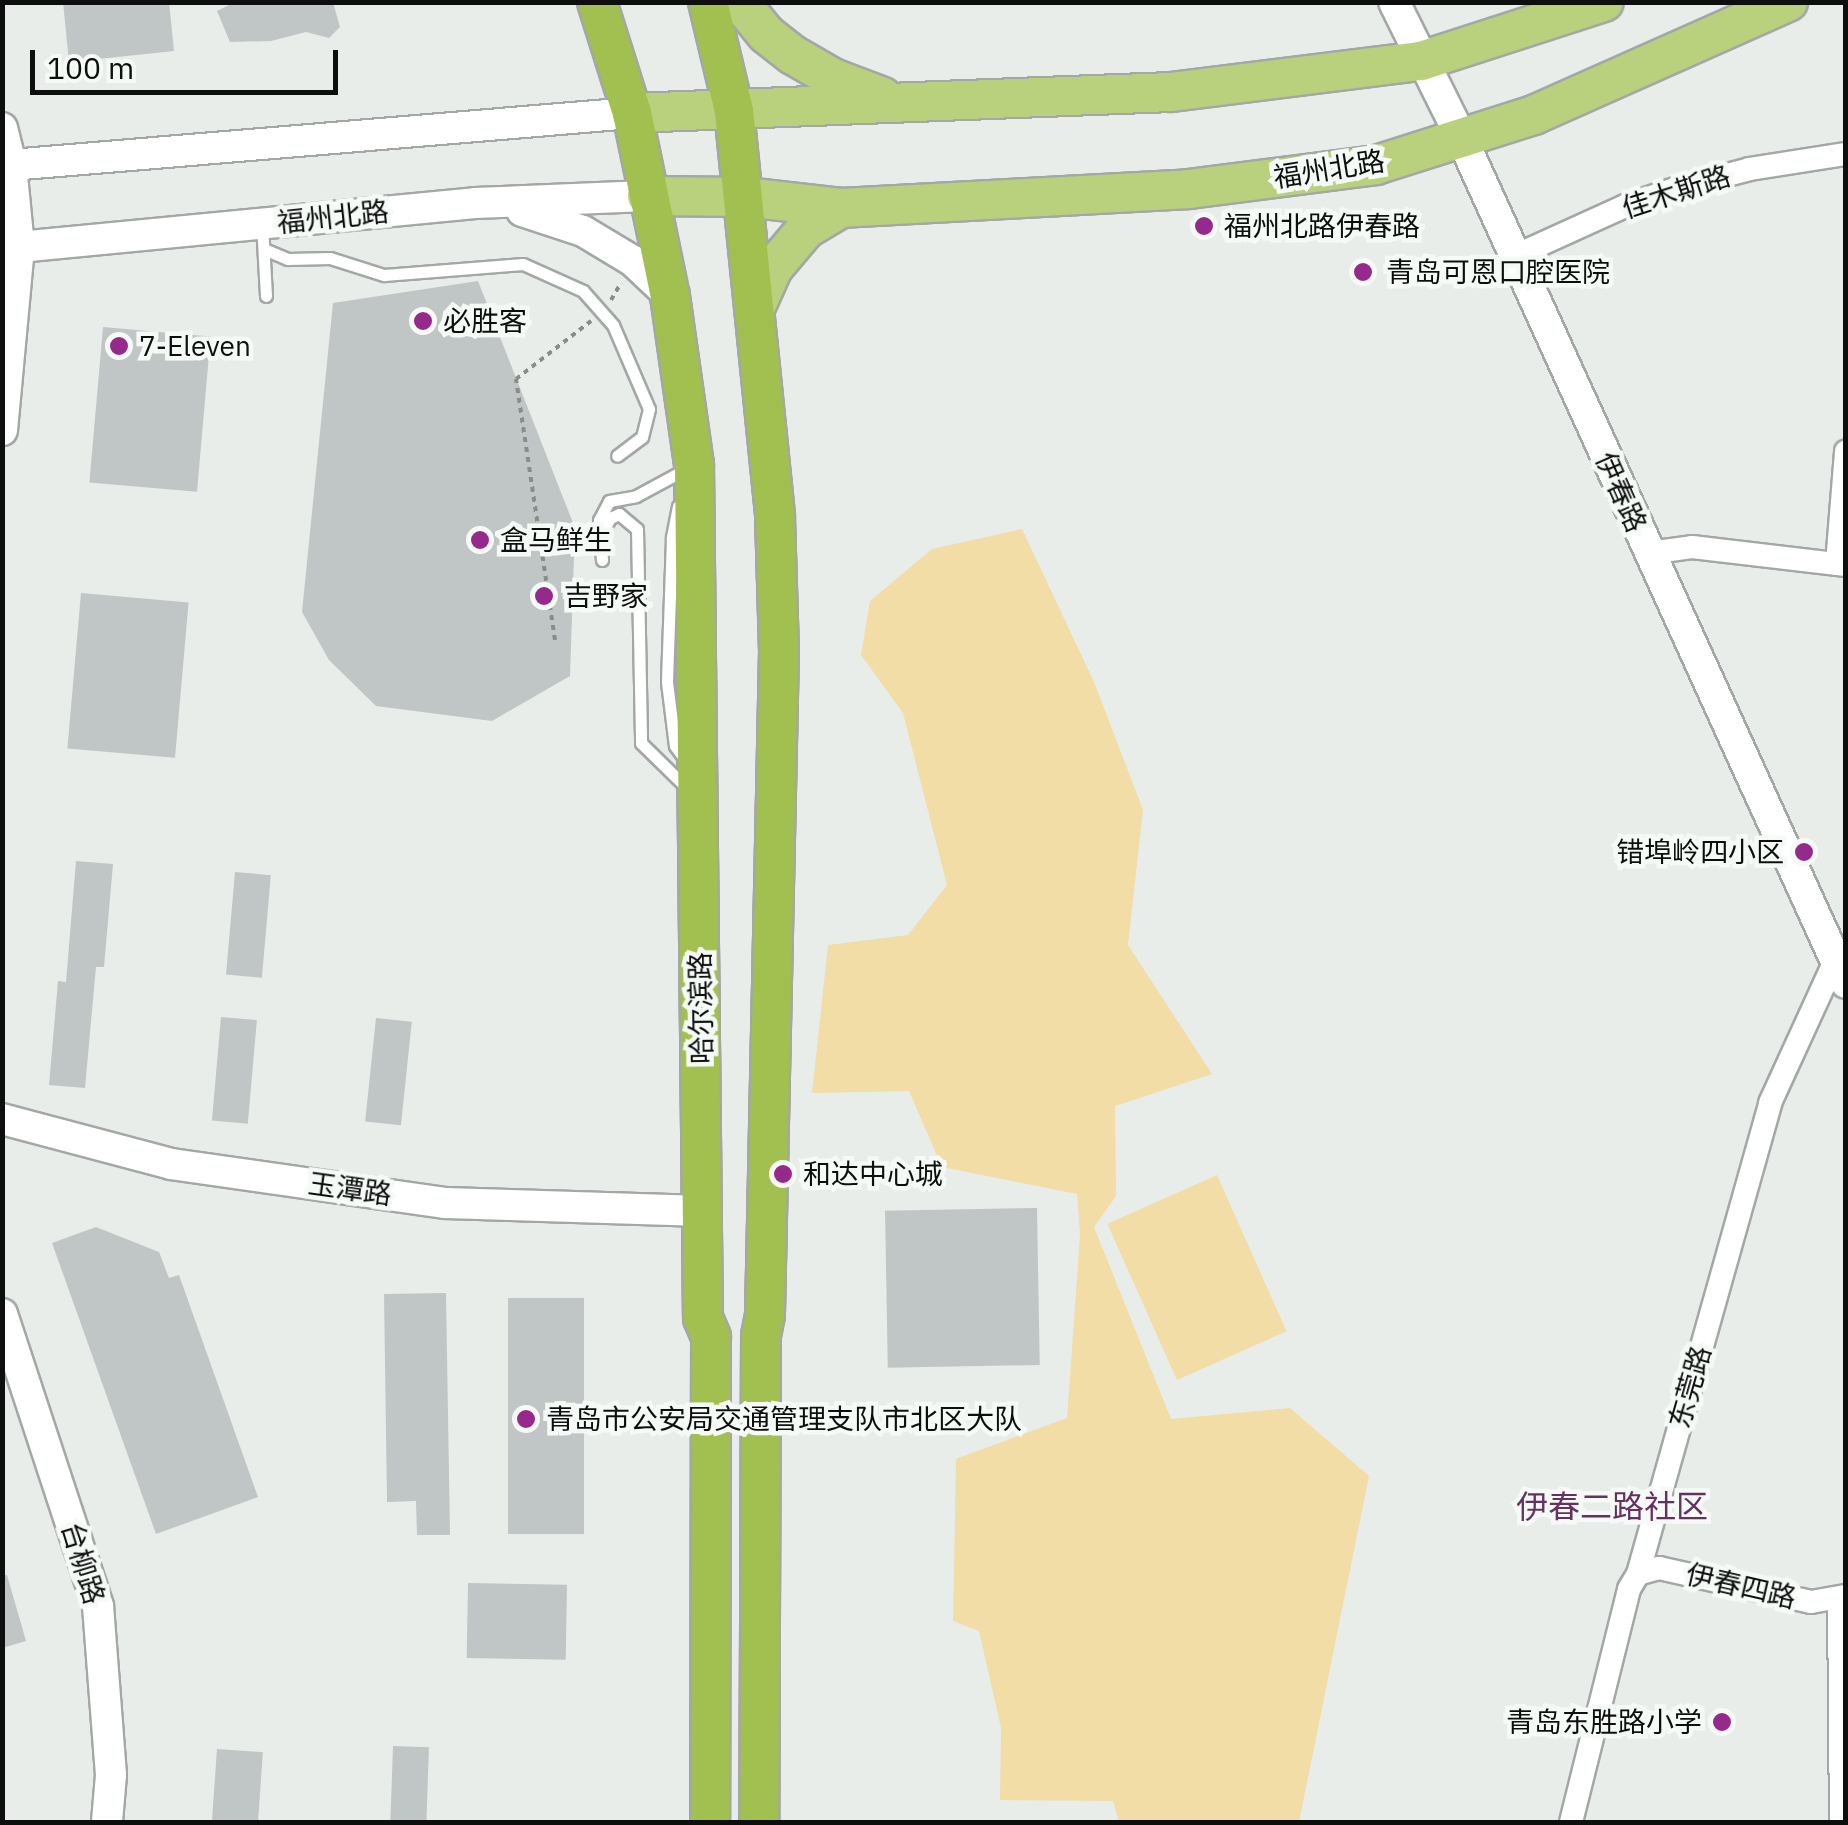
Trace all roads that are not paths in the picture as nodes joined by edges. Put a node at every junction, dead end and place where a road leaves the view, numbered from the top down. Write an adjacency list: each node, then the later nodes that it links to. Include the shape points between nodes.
1 (597, 2): 10 (highway)
2 (708, 2): 9 (highway)
3 (740, 2): 8 (main road, via 793,55)
4 (1394, 2): 7 (street, 伊春路)
5 (1604, 2): 7 (main road)
6 (1788, 2): 12 (main road, 福州北路, via 1534,115)
7 (1421, 61): 8 (main road, via 1171,92); 12 (street, 伊春路)
8 (895, 102): 9 (main road)
9 (734, 111): 10 (main road); 16 (highway)
10 (632, 113): 14 (street); 15 (highway, 哈尔滨路)
11 (2, 128): 14 (street)
12 (1462, 140): 18 (main road, 福州北路, via 1376,165 1189,188); 21 (street, 伊春路)
13 (1846, 154): 21 (street, 佳木斯路, via 1678,188)
14 (11, 165): 20 (street)
15 (647, 196): 16 (main road, 福州北路); 17 (street, 福州北路); 23 (highway, 哈尔滨路)
16 (744, 197): 18 (main road, 福州北路); 24 (highway)
17 (475, 202): 19 (street, 福州北路); 23 (street, via 583,230 634,261)
18 (841, 208): 24 (main road, via 806,229 773,268)
19 (263, 236): 20 (street, 福州北路); 22 (lane); 27 (lane, via 288,259 330,258 384,275 523,264 583,291 604,311 649,410 642,437)
20 (19, 248): 25 (street)
21 (1514, 256): 30 (street, 伊春路)
22 (266, 296)
23 (670, 296): 28 (highway, 哈尔滨路)
24 (756, 306): 43 (highway, via 775,517 778,651 761,1336)
25 (2, 430)
26 (1846, 451): 32 (street)
27 (617, 456)
28 (694, 464): 29 (lane, via 636,496 609,501); 33 (highway, 哈尔滨路)
29 (600, 536): 31 (lane); 33 (lane, via 619,514 636,528 641,743)
30 (1649, 553): 32 (street, via 1692,547); 34 (street, 伊春路)
31 (602, 560)
32 (1841, 564)
33 (699, 786): 36 (highway, 哈尔滨路)
34 (1842, 968): 38 (street, 东莞路, via 1770,1103)
35 (2, 1118): 36 (street, 玉潭路, via 171,1164 445,1203)
36 (704, 1211): 42 (highway, 哈尔滨路, via 703,1318 711,1338)
37 (2, 1314): 41 (street, 台柳路, via 98,1606 111,1775)
38 (1638, 1574): 39 (street, 伊春四路, via 1660,1568 1810,1602); 44 (street, 东莞路)
39 (1842, 1597): 40 (street)
40 (1843, 1751): 45 (street)
41 (107, 1822)
42 (710, 1822)
43 (759, 1822)
44 (1571, 1822)
45 (1841, 1822)

